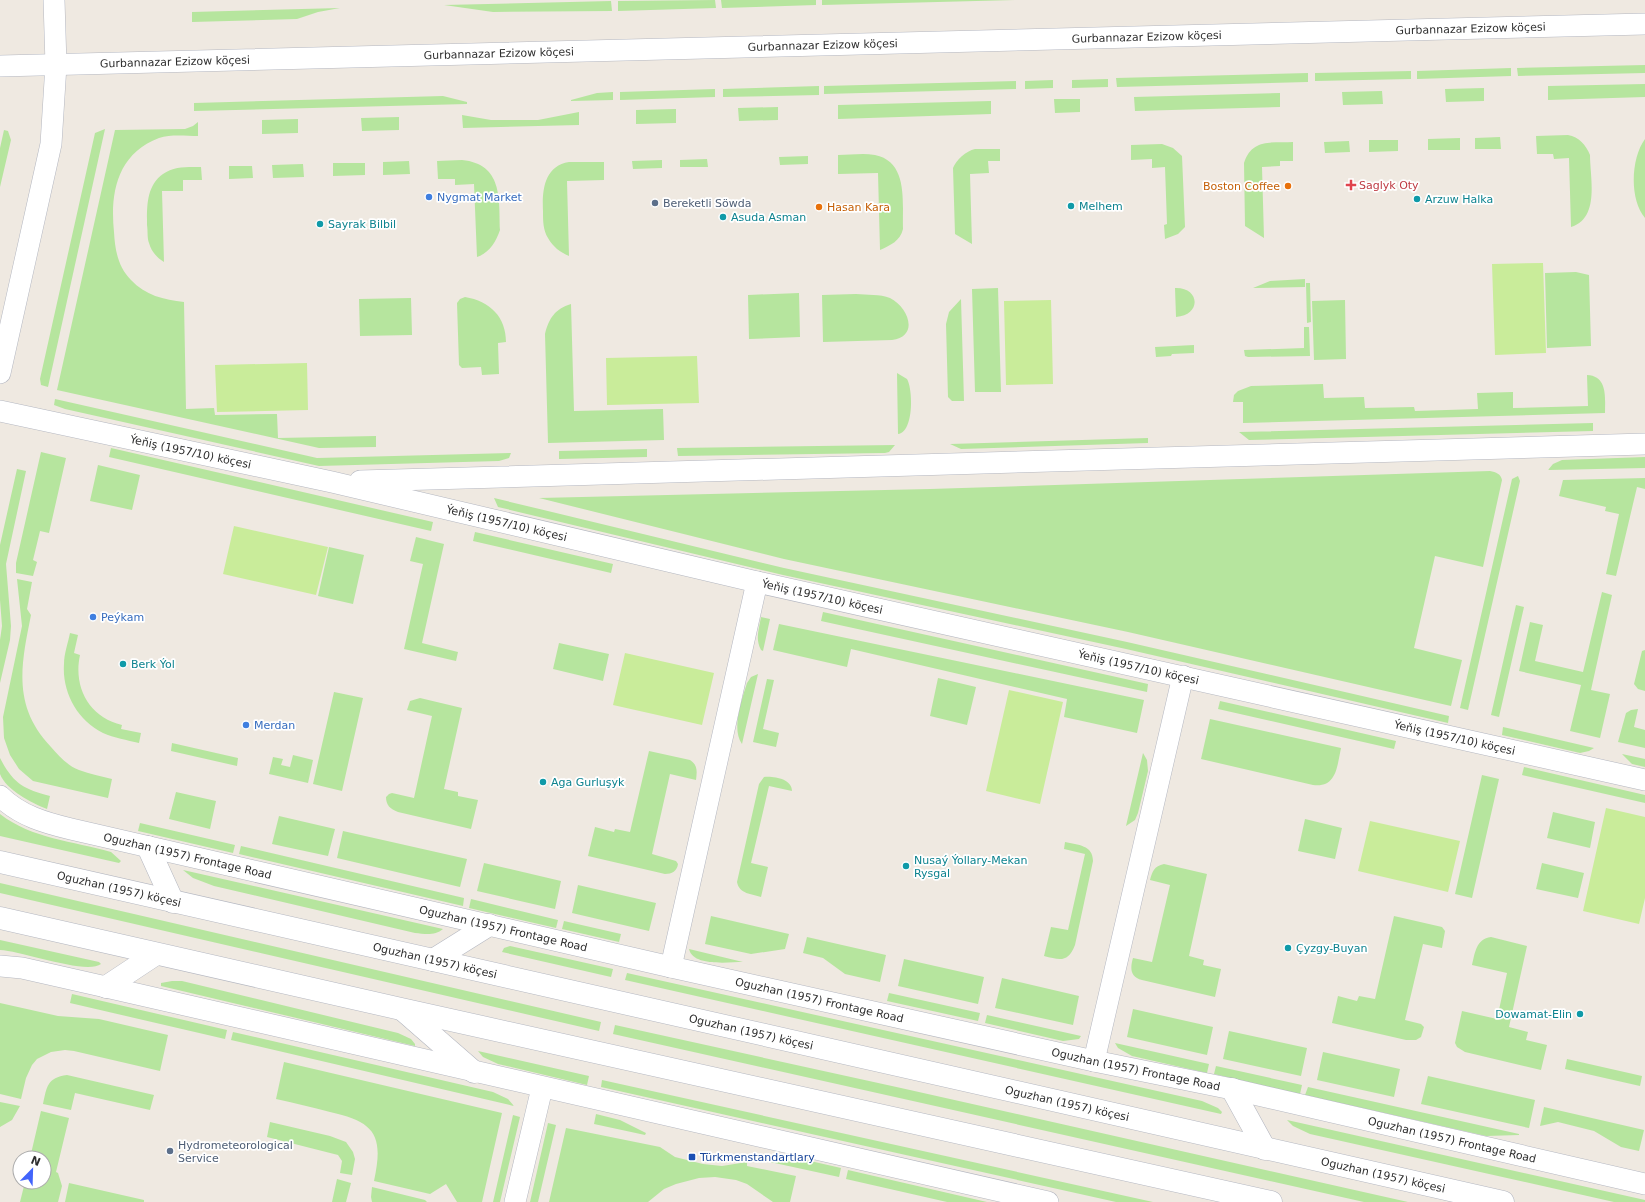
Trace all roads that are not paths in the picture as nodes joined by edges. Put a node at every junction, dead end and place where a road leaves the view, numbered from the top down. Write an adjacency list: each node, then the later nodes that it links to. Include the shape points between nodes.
1 (54, 0): 3 (street)
2 (1645, 24): 3 (street, Gurbannazar Ezizow köçesi)
3 (56, 65): 4 (street, Gurbannazar Ezizow köçesi); 5 (street, via 51,144)
4 (0, 66)
5 (0, 373)
6 (0, 411): 8 (street, Ýeňiş (1957/10) köçesi)
7 (1645, 444): 8 (street)
8 (332, 482): 9 (street, Ýeňiş (1957/10) köçesi)
9 (757, 582): 10 (street, Ýeňiş (1957/10) köçesi); 21 (street)
10 (1183, 676): 11 (street, Ýeňiş (1957/10) köçesi); 24 (street)
11 (1645, 780)
12 (0, 796): 13 (street, Oguzhan (1957) Frontage Road, via 22,813 44,822)
13 (148, 847): 15 (main road); 17 (street, Oguzhan (1957) Frontage Road)
14 (0, 862): 15 (main road, Oguzhan (1957) köçesi)
15 (173, 902): 19 (main road, Oguzhan (1957) köçesi)
16 (0, 918): 18 (main road)
17 (489, 925): 19 (main road); 21 (street, Oguzhan (1957) Frontage Road)
18 (156, 954): 22 (main road); 23 (main road)
19 (433, 960): 28 (main road, Oguzhan (1957) köçesi)
20 (0, 966): 22 (street, via 22,968)
21 (671, 967): 24 (street, Oguzhan (1957) Frontage Road)
22 (106, 987): 25 (street)
23 (401, 1009): 25 (main road); 32 (main road)
24 (1094, 1061): 27 (street, Oguzhan (1957) Frontage Road)
25 (474, 1072): 26 (street)
26 (542, 1088): 30 (street); 31 (street)
27 (1232, 1089): 28 (main road); 29 (street, Oguzhan (1957) Frontage Road)
28 (1265, 1149): 33 (main road, Oguzhan (1957) köçesi)
29 (1645, 1184)
30 (515, 1202)
31 (1048, 1202)
32 (1270, 1202)
33 (1503, 1202)

